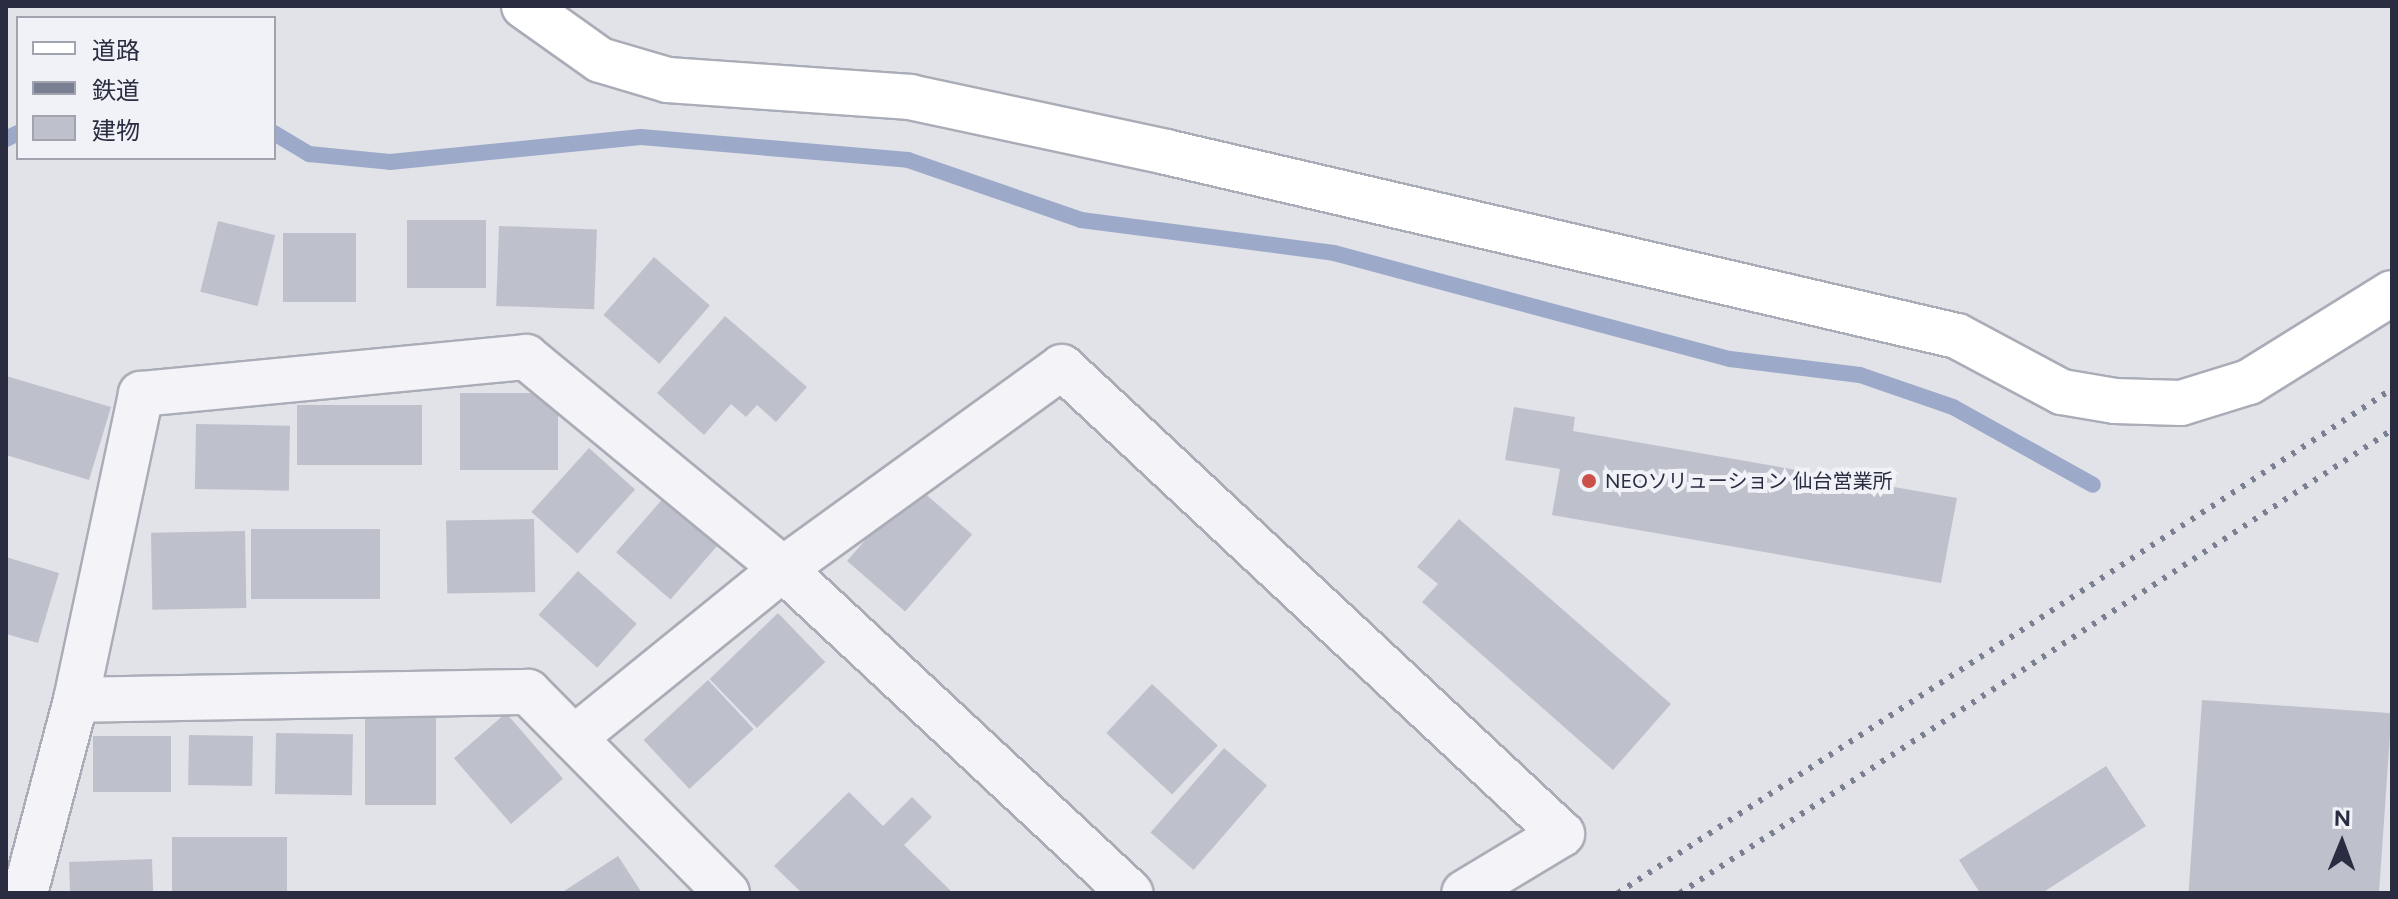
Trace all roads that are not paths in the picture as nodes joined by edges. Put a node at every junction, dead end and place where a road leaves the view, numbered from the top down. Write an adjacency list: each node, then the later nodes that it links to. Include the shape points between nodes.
1 (524, 6): 2 (street, via 600,60 668,80 910,97 1166,152 1957,336 2062,392 2115,401 2181,403 2249,382)
2 (2392, 293)
3 (783, 569): 4 (street, via 526,357 141,394); 5 (street); 8 (street); 9 (street, via 1062,367 1562,834)
4 (76, 700): 5 (street, via 528,692); 6 (street)
5 (574, 738): 7 (street)
6 (25, 893)
7 (727, 893)
8 (1131, 893)
9 (1464, 893)

